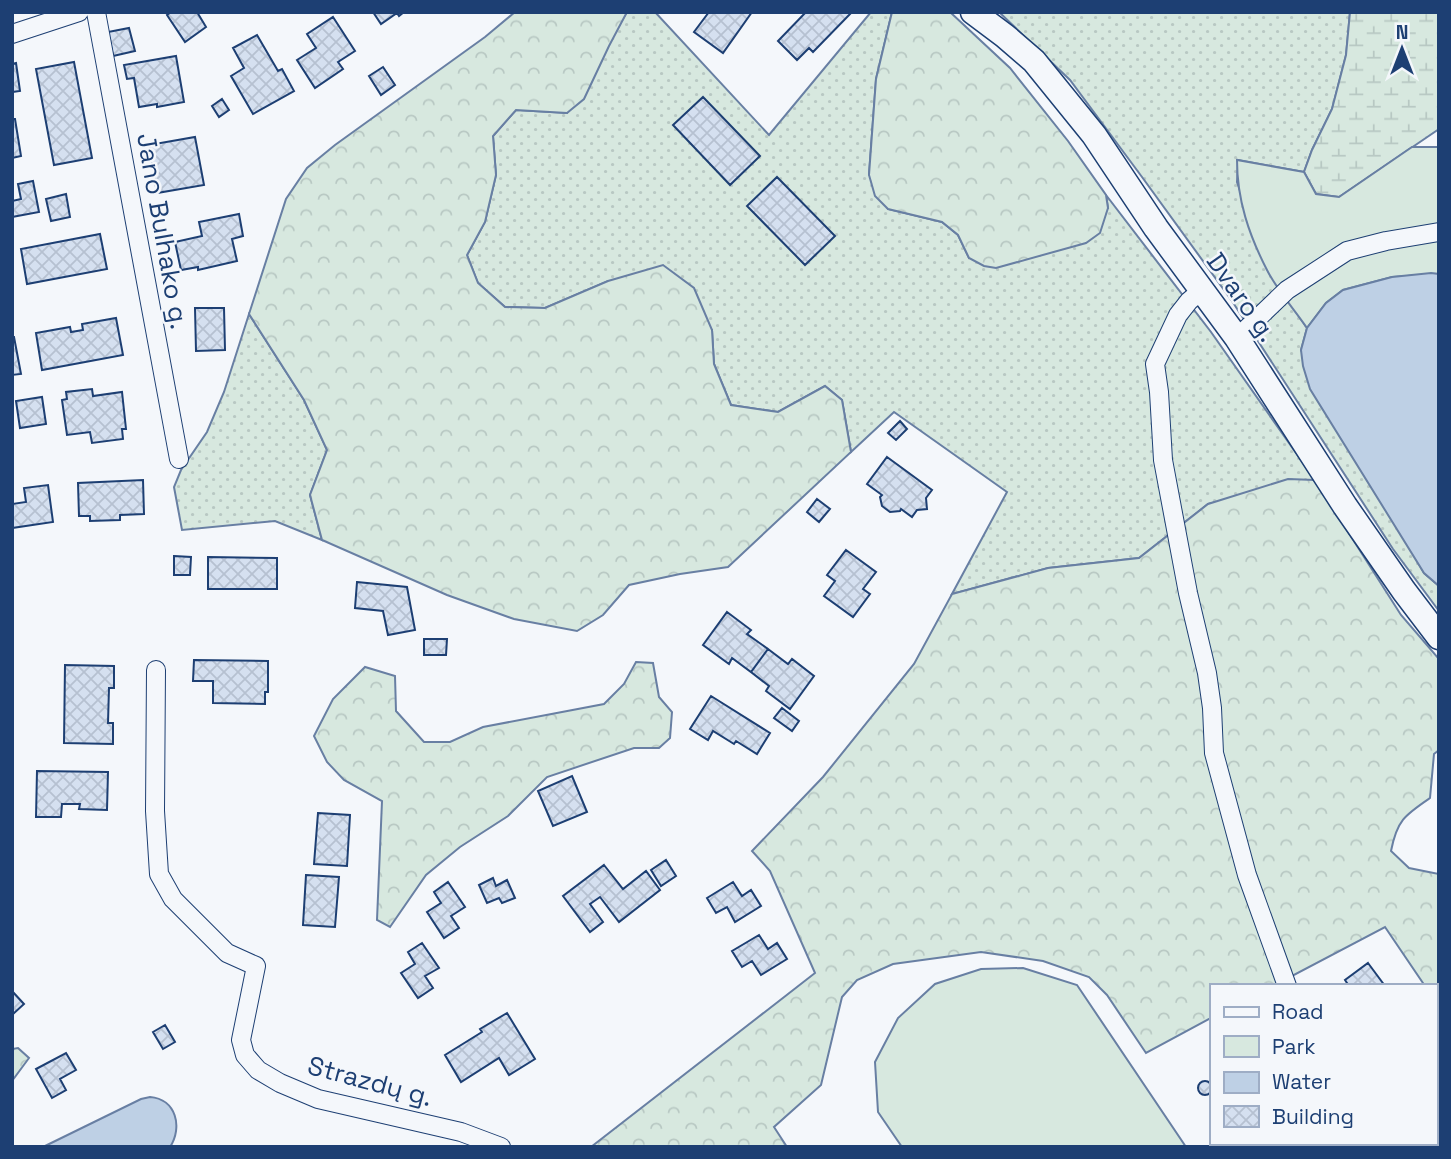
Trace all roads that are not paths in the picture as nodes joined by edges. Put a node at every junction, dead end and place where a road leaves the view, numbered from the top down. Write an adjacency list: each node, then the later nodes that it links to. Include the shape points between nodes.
1 (79, 12): 4 (street)
2 (96, 12): 8 (street, Jano Bulhako g.)
3 (973, 12): 6 (main road, Dvaro g., via 1034,61 1056,87)
4 (12, 34)
5 (1439, 232): 7 (street, via 1347,251 1287,290)
6 (1202, 290): 7 (main road, Dvaro g.); 11 (street, via 1178,315 1155,363 1163,460 1208,673 1214,753 1247,875)
7 (1237, 338): 9 (main road, Dvaro g., via 1345,506)
8 (179, 459)
9 (1439, 637)
10 (156, 670): 12 (street, Strazdų g., via 159,874 173,899 227,953 256,966 241,1040 245,1055 258,1070 318,1099 461,1132)
11 (1286, 984)
12 (501, 1147)

